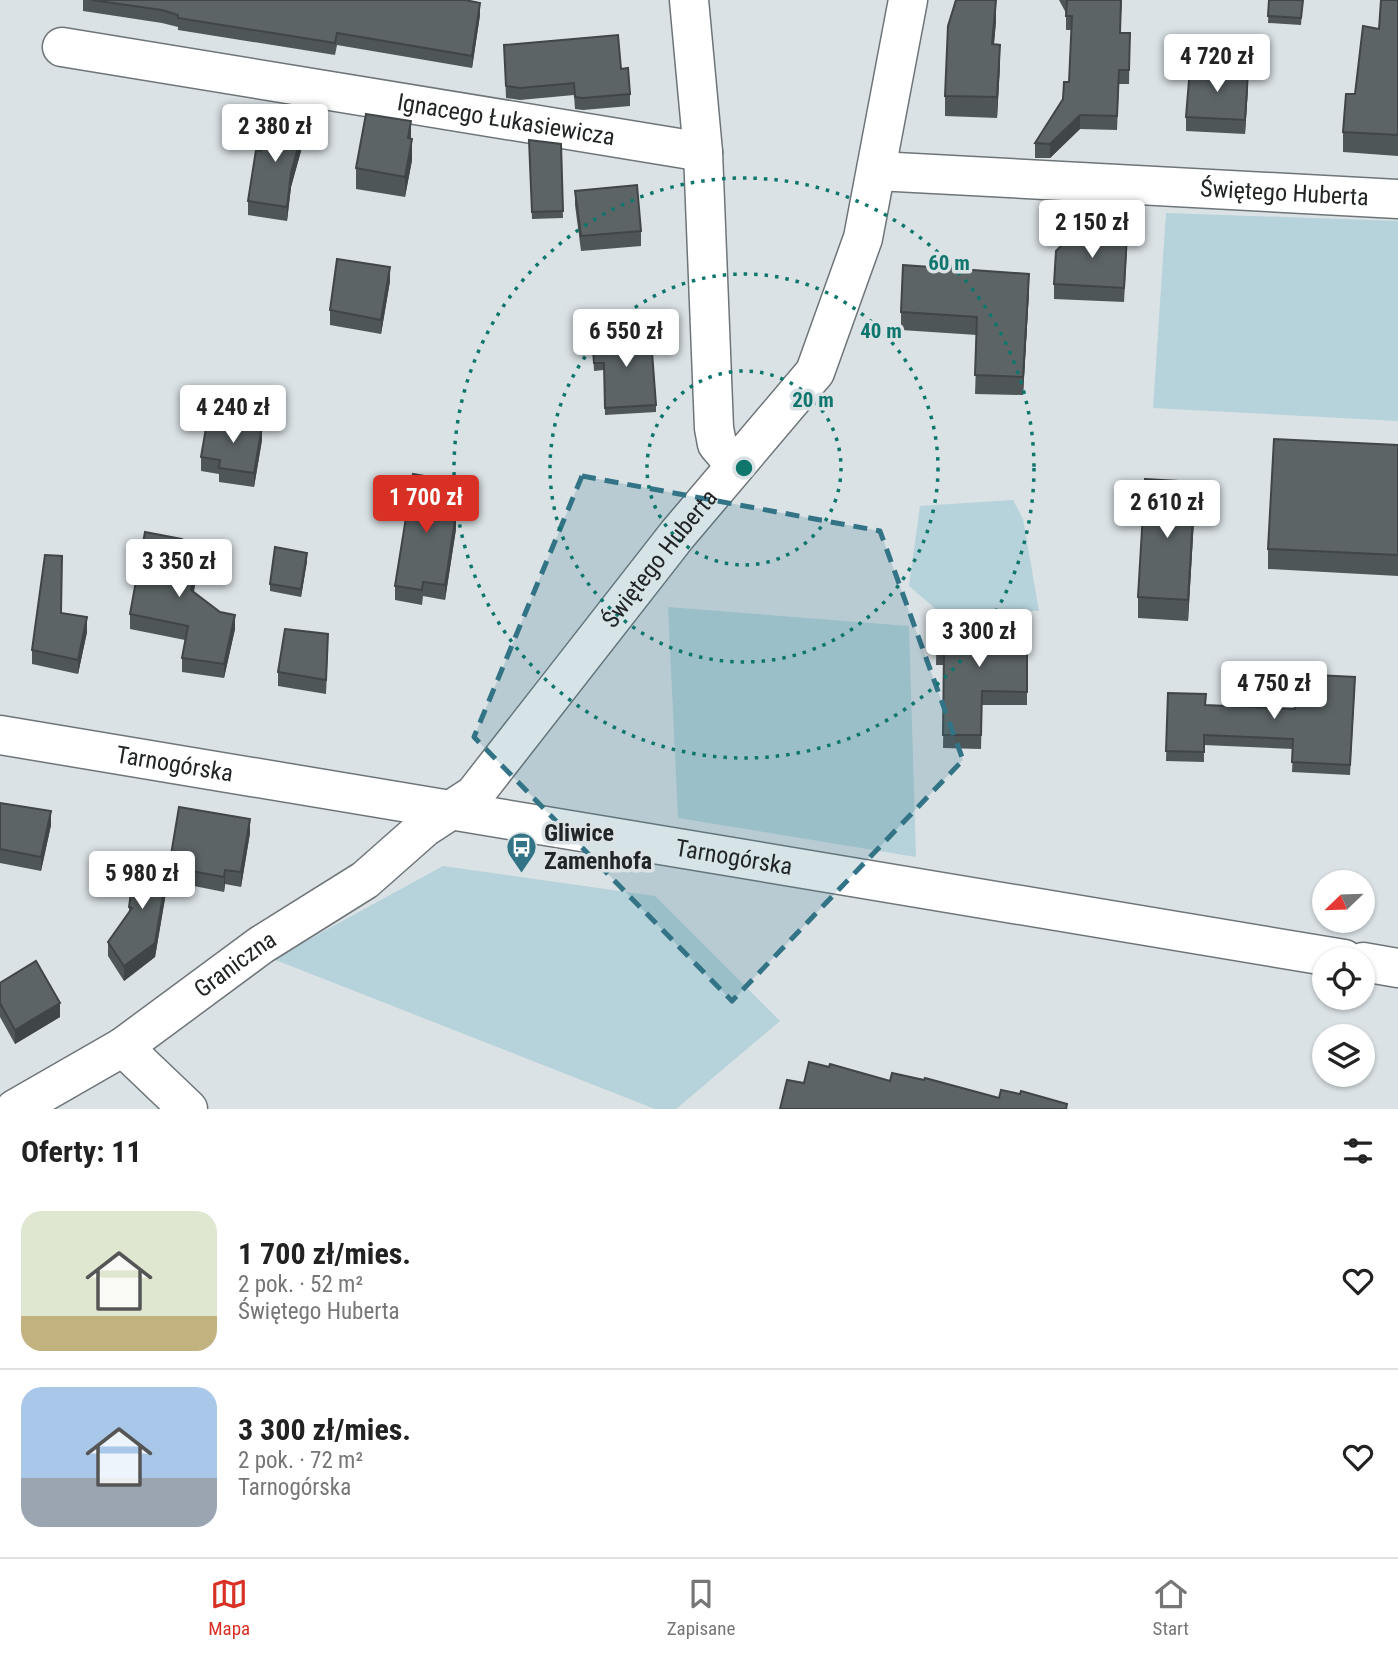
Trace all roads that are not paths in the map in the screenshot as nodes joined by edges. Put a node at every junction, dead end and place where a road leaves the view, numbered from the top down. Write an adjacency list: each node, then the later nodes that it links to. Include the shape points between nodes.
1 (689, 0): 4 (street)
2 (908, 0): 5 (street, Świętego Huberta)
3 (61, 47): 4 (street, Ignacego Łukasiewicza)
4 (703, 152): 7 (street, via 715,428 717,444)
5 (877, 171): 6 (street, Świętego Huberta); 7 (street, Świętego Huberta, via 863,238 816,372)
6 (1398, 199)
7 (734, 464): 9 (street, Świętego Huberta, via 505,758 474,795)
8 (0, 735): 9 (street, Tarnogórska)
9 (450, 811): 10 (street, Tarnogórska); 13 (street, Graniczna, via 365,880 261,945)
10 (1312, 954)
11 (1375, 964): 12 (street)
12 (1398, 968)
13 (123, 1047): 14 (street, Graniczna); 15 (street)
14 (15, 1109)
15 (188, 1109)

